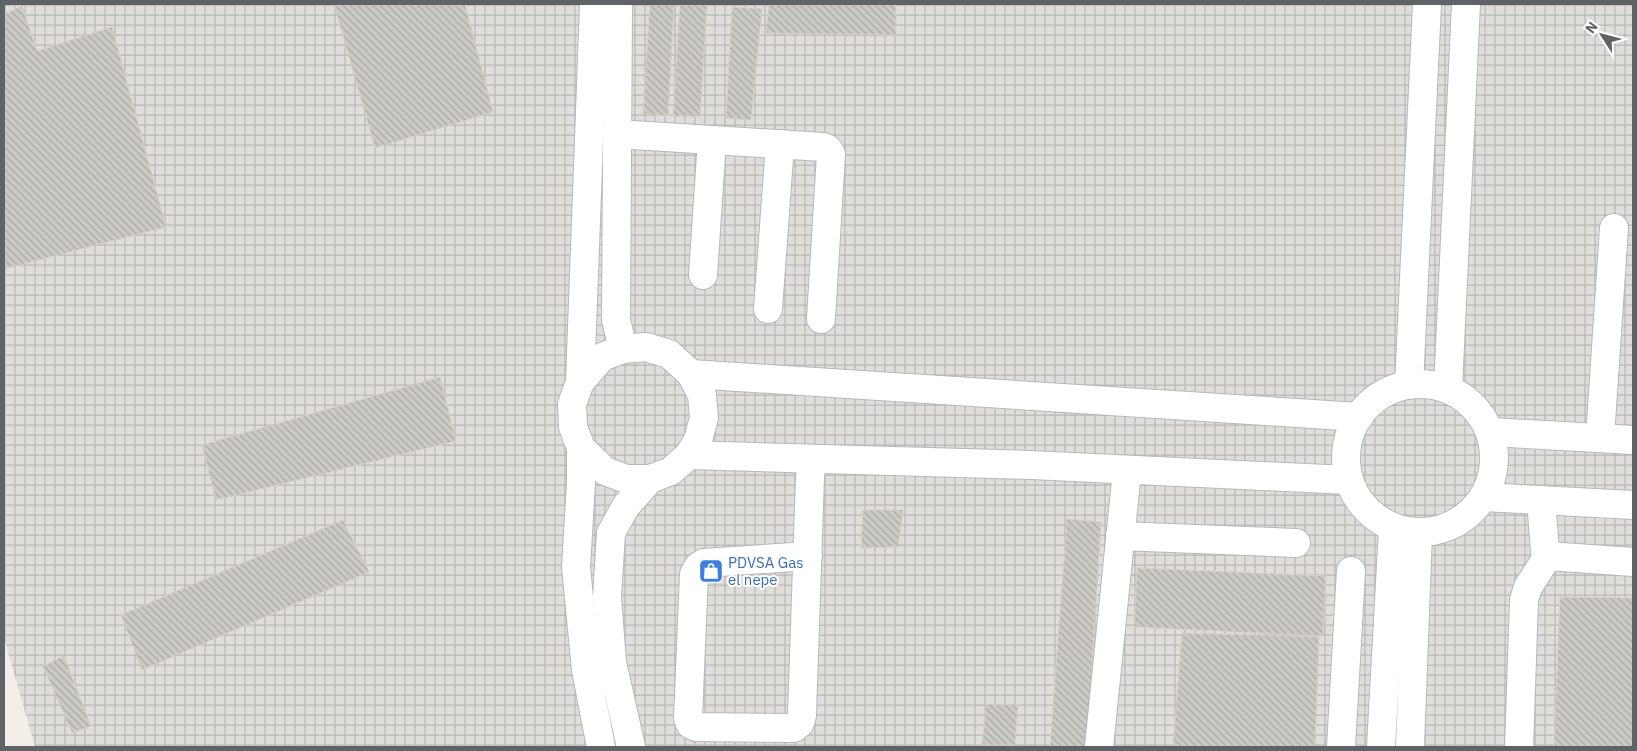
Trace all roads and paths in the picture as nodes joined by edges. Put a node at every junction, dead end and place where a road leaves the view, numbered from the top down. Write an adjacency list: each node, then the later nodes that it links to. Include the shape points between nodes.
1 (594, 4): 16 (street)
2 (618, 4): 7 (street)
3 (1427, 4): 5 (street)
4 (1466, 4): 6 (street)
5 (1424, 67): 6 (street); 17 (street)
6 (1463, 70): 18 (street)
7 (617, 134): 8 (street); 14 (street, via 616,320)
8 (712, 140): 9 (street); 11 (street)
9 (780, 144): 12 (street); 13 (street, via 823,147 831,154)
10 (1614, 228): 21 (street)
11 (703, 274)
12 (768, 309)
13 (821, 319)
14 (623, 349): 15 (street, via 646,348 669,354); 16 (street, via 602,357)
15 (691, 374): 19 (street); 24 (street, via 702,395 704,418 698,440)
16 (580, 382): 23 (street, via 572,411 573,426)
17 (1409, 384): 18 (street); 19 (street, via 1396,386 1373,399)
18 (1448, 388): 20 (street, via 1478,410)
19 (1359, 417): 28 (street, via 1350,429 1344,454)
20 (1490, 432): 21 (street); 29 (street, via 1495,458)
21 (1600, 438): 22 (street)
22 (1633, 440)
23 (581, 448): 27 (street, via 605,471 626,479); 39 (street, via 576,567 586,670)
24 (689, 455): 25 (street); 27 (street, via 671,470)
25 (812, 459): 26 (street); 35 (street)
26 (1126, 471): 28 (street); 33 (street)
27 (650, 479): 40 (street, via 626,506 612,533 607,597 612,662)
28 (1348, 480): 32 (street, via 1360,504 1370,515)
29 (1484, 497): 30 (street); 32 (street, via 1467,516 1444,529)
30 (1541, 500): 31 (street); 36 (street)
31 (1633, 505)
32 (1406, 531): 43 (street); 44 (street)
33 (1120, 536): 34 (street); 41 (street)
34 (1296, 543)
35 (808, 556): 35 (street, via 800,723 794,728 696,727 690,724 694,574 698,567 704,563)
36 (1548, 556): 37 (street); 45 (street, via 1528,587 1524,600)
37 (1633, 562)
38 (1351, 571): 42 (street)
39 (601, 747)
40 (631, 747)
41 (1099, 747)
42 (1341, 747)
43 (1381, 747)
44 (1410, 747)
45 (1519, 747)

